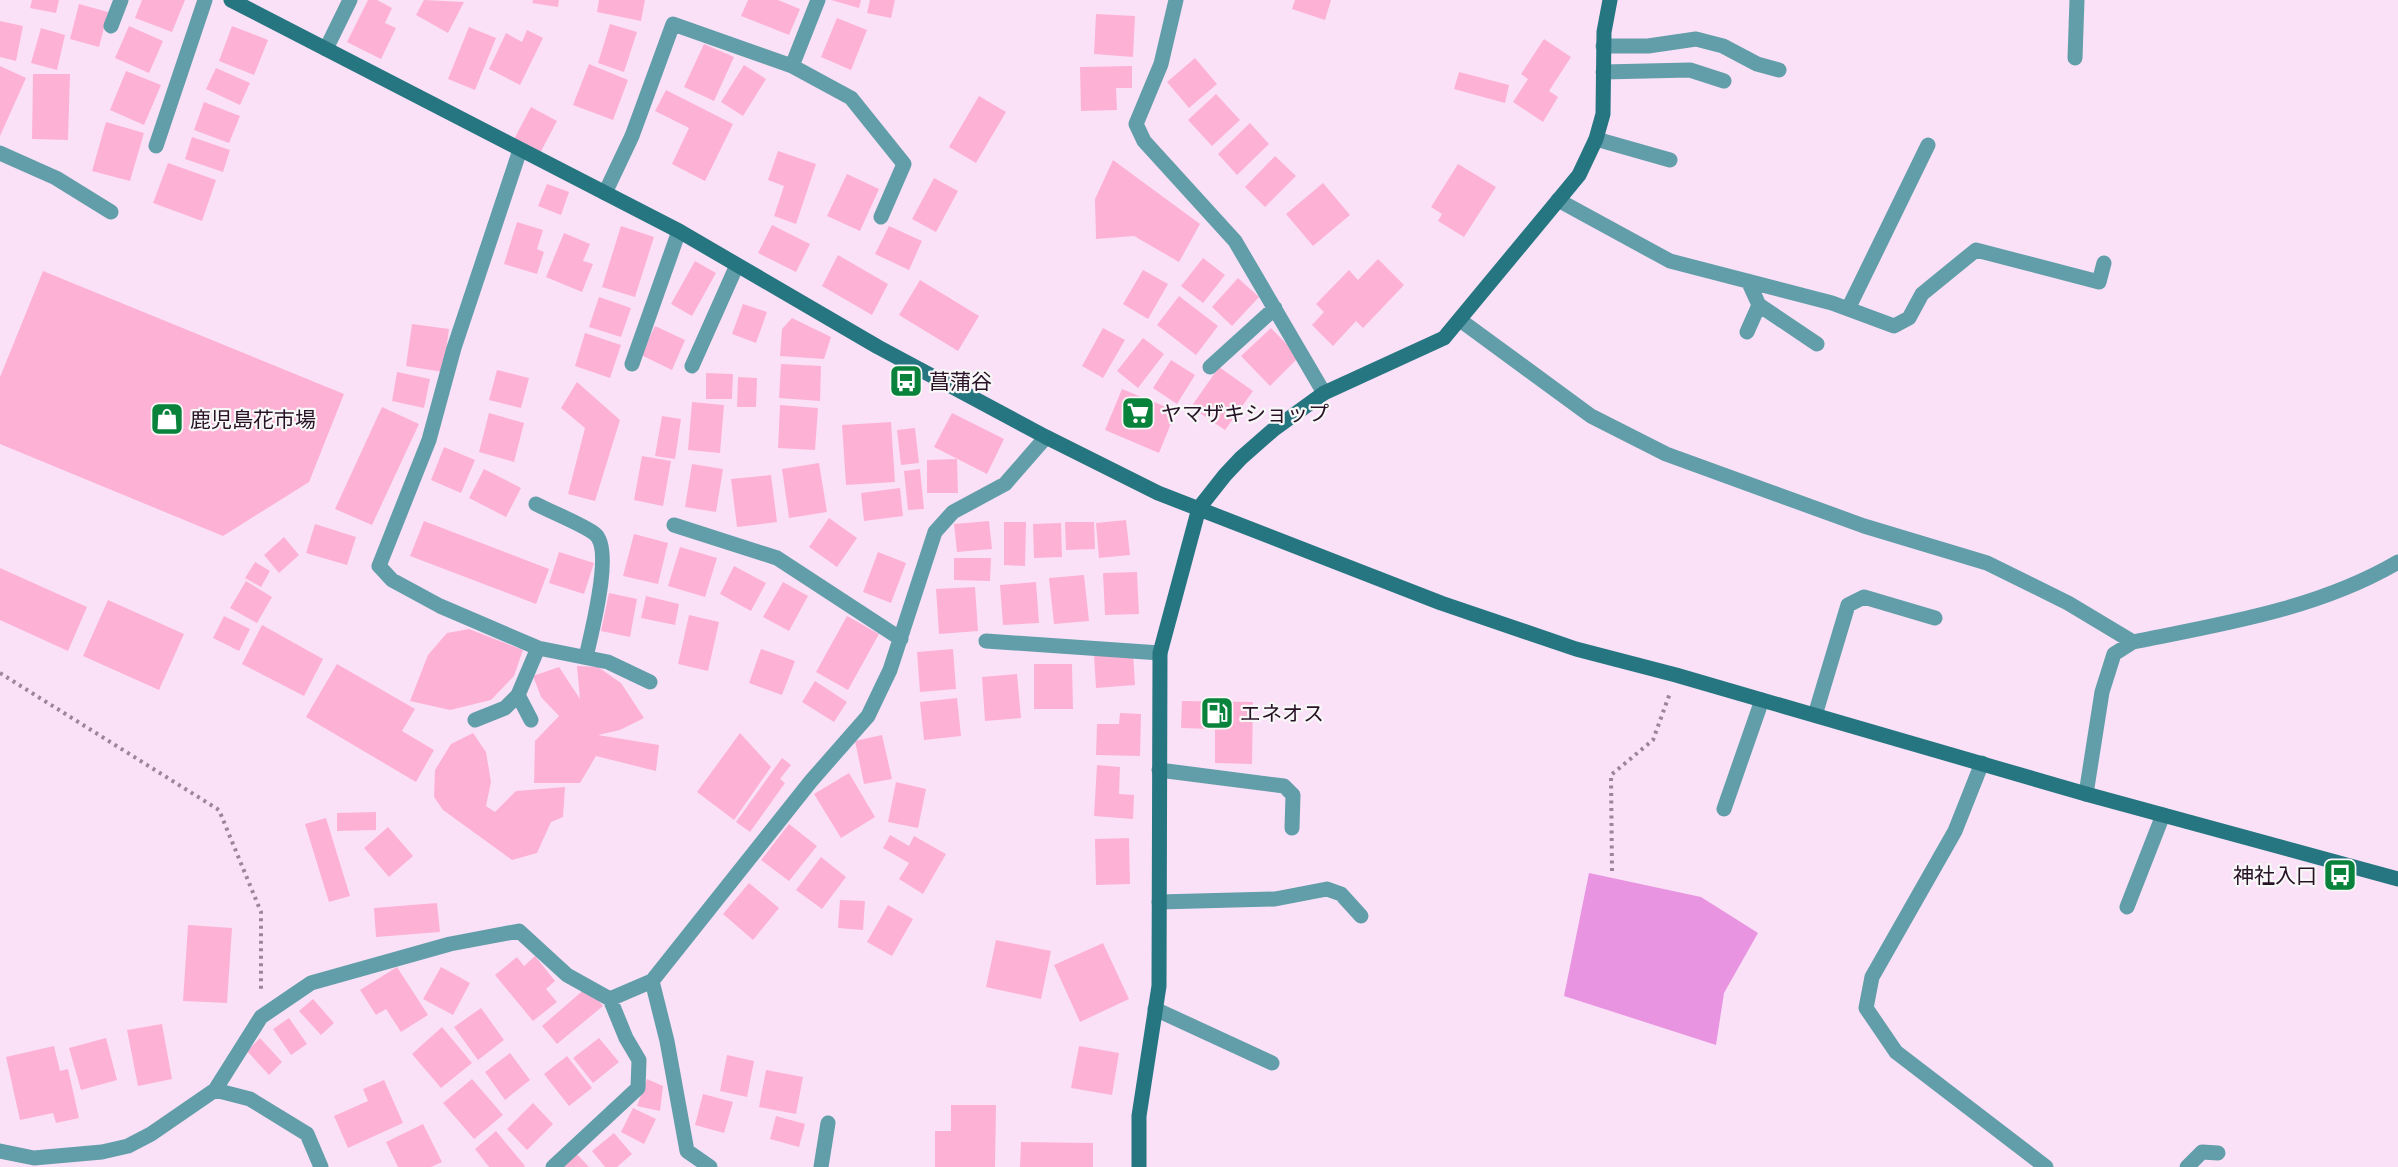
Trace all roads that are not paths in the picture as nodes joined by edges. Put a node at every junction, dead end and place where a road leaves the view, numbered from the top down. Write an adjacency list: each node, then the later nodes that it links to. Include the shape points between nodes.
1 (121, 0): 9 (street)
2 (205, 0): 18 (street)
3 (231, 0): 11 (street)
4 (350, 0): 11 (street)
5 (818, 0): 13 (street)
6 (1176, 0): 32 (street, via 1161,64 1136,124 1144,141 1235,242)
7 (1610, 0): 10 (street)
8 (2077, 0): 12 (street)
9 (111, 26)
10 (1603, 46): 14 (street, via 1647,46 1696,39); 15 (street)
11 (326, 50): 20 (street)
12 (2075, 58)
13 (792, 66): 23 (street, via 673,24 632,136); 26 (street, via 850,98 904,164)
14 (1779, 70)
15 (1603, 72): 16 (street, via 1690,70); 17 (street, via 1603,114)
16 (1724, 81)
17 (1596, 139): 22 (street); 24 (street, via 1578,175)
18 (156, 146)
19 (1928, 146): 33 (street)
20 (520, 150): 23 (street); 50 (street, via 454,348 429,440 378,566 393,580 440,606)
21 (0, 153): 25 (street, via 56,178)
22 (1670, 160)
23 (605, 193): 27 (street)
24 (1558, 200): 30 (street, via 1670,261); 34 (street)
25 (111, 212)
26 (881, 217)
27 (678, 231): 29 (street); 37 (street)
28 (2104, 263): 33 (street, via 2099,282 1976,250 1922,294 1909,318 1894,326)
29 (737, 265): 38 (street); 41 (street, via 878,347)
30 (1748, 281): 31 (street); 33 (street)
31 (1759, 305): 35 (street); 36 (street)
32 (1275, 308): 39 (street); 40 (street)
33 (1848, 309)
34 (1460, 320): 40 (street, via 1444,338); 49 (street, via 1591,416 1666,454 1864,526 1987,564 2068,603)
35 (1747, 332)
36 (1817, 344)
37 (632, 364)
38 (692, 366)
39 (1209, 367)
40 (1324, 393): 43 (street, via 1241,458)
41 (1046, 437): 43 (street, via 1158,493); 47 (street, via 1005,484 953,512 935,532)
42 (536, 504): 52 (street, via 596,534 603,546 601,581)
43 (1200, 508): 51 (street); 55 (street, via 1441,603 1576,649)
44 (674, 525): 47 (street, via 777,558)
45 (2398, 562): 49 (street, via 2374,576 2279,611)
46 (1935, 618): 56 (street, via 1864,597 1848,605)
47 (901, 639): 69 (street, via 868,716 811,781)
48 (986, 641): 51 (street)
49 (2133, 642): 61 (street, via 2114,654 2102,692)
50 (538, 648): 52 (street); 54 (street)
51 (1160, 653): 60 (street)
52 (586, 657): 53 (street, via 608,662)
53 (650, 682)
54 (518, 695): 57 (street, via 505,708); 58 (street)
55 (1762, 700): 56 (street); 62 (street)
56 (1815, 715): 59 (street)
57 (475, 720)
58 (531, 720)
59 (1982, 763): 61 (street); 82 (street, via 1954,831 1872,977 1866,1008 1896,1052)
60 (1159, 770): 64 (street, via 1284,786 1293,795); 66 (street)
61 (2086, 794): 63 (street)
62 (1724, 809)
63 (2163, 815): 65 (street); 67 (street)
64 (1293, 828)
65 (2398, 879)
66 (1159, 902): 68 (street, via 1275,899 1327,889 1341,894); 71 (street, via 1159,986)
67 (2127, 907)
68 (1362, 916)
69 (652, 981): 70 (street); 79 (street, via 687,1151)
70 (610, 999): 73 (street, via 567,975 519,931 450,945 311,983 261,1017); 78 (street, via 639,1060 638,1088)
71 (1155, 1009): 72 (street); 81 (street, via 1139,1116)
72 (1272, 1063)
73 (215, 1090): 75 (street, via 128,1146 34,1158); 77 (street, via 250,1099 307,1134)
74 (828, 1123): 80 (street)
75 (0, 1151)
76 (2218, 1153): 83 (street, via 2202,1152)
77 (321, 1167)
78 (554, 1167)
79 (710, 1167)
80 (821, 1167)
81 (1139, 1167)
82 (2046, 1167)
83 (2187, 1167)

